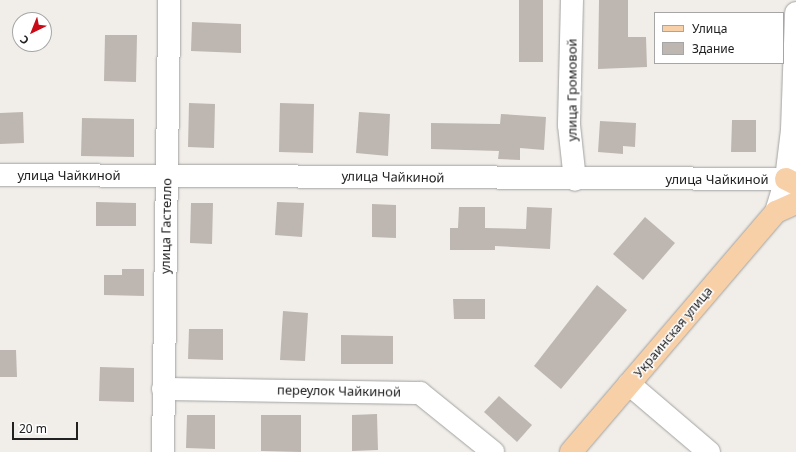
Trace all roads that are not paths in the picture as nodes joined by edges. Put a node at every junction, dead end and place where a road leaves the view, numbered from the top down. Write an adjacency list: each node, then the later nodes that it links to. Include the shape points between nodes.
1 (169, 0): 5 (street, улица Гастелло)
2 (572, 0): 6 (street, улица Громовой, via 570,125)
3 (796, 13): 7 (street)
4 (0, 175): 5 (street, улица Чайкиной)
5 (167, 175): 6 (street, улица Чайкиной); 11 (street, улица Гастелло)
6 (575, 180): 7 (street, улица Чайкиной)
7 (791, 181): 9 (street)
8 (796, 203): 9 (main road)
9 (776, 212): 10 (main road, Украинская улица)
10 (629, 384): 14 (main road, Украинская улица); 15 (street)
11 (164, 389): 12 (street, улица Гастелло); 13 (street, переулок Чайкиной, via 420,393)
12 (163, 452)
13 (493, 452)
14 (571, 452)
15 (709, 452)

